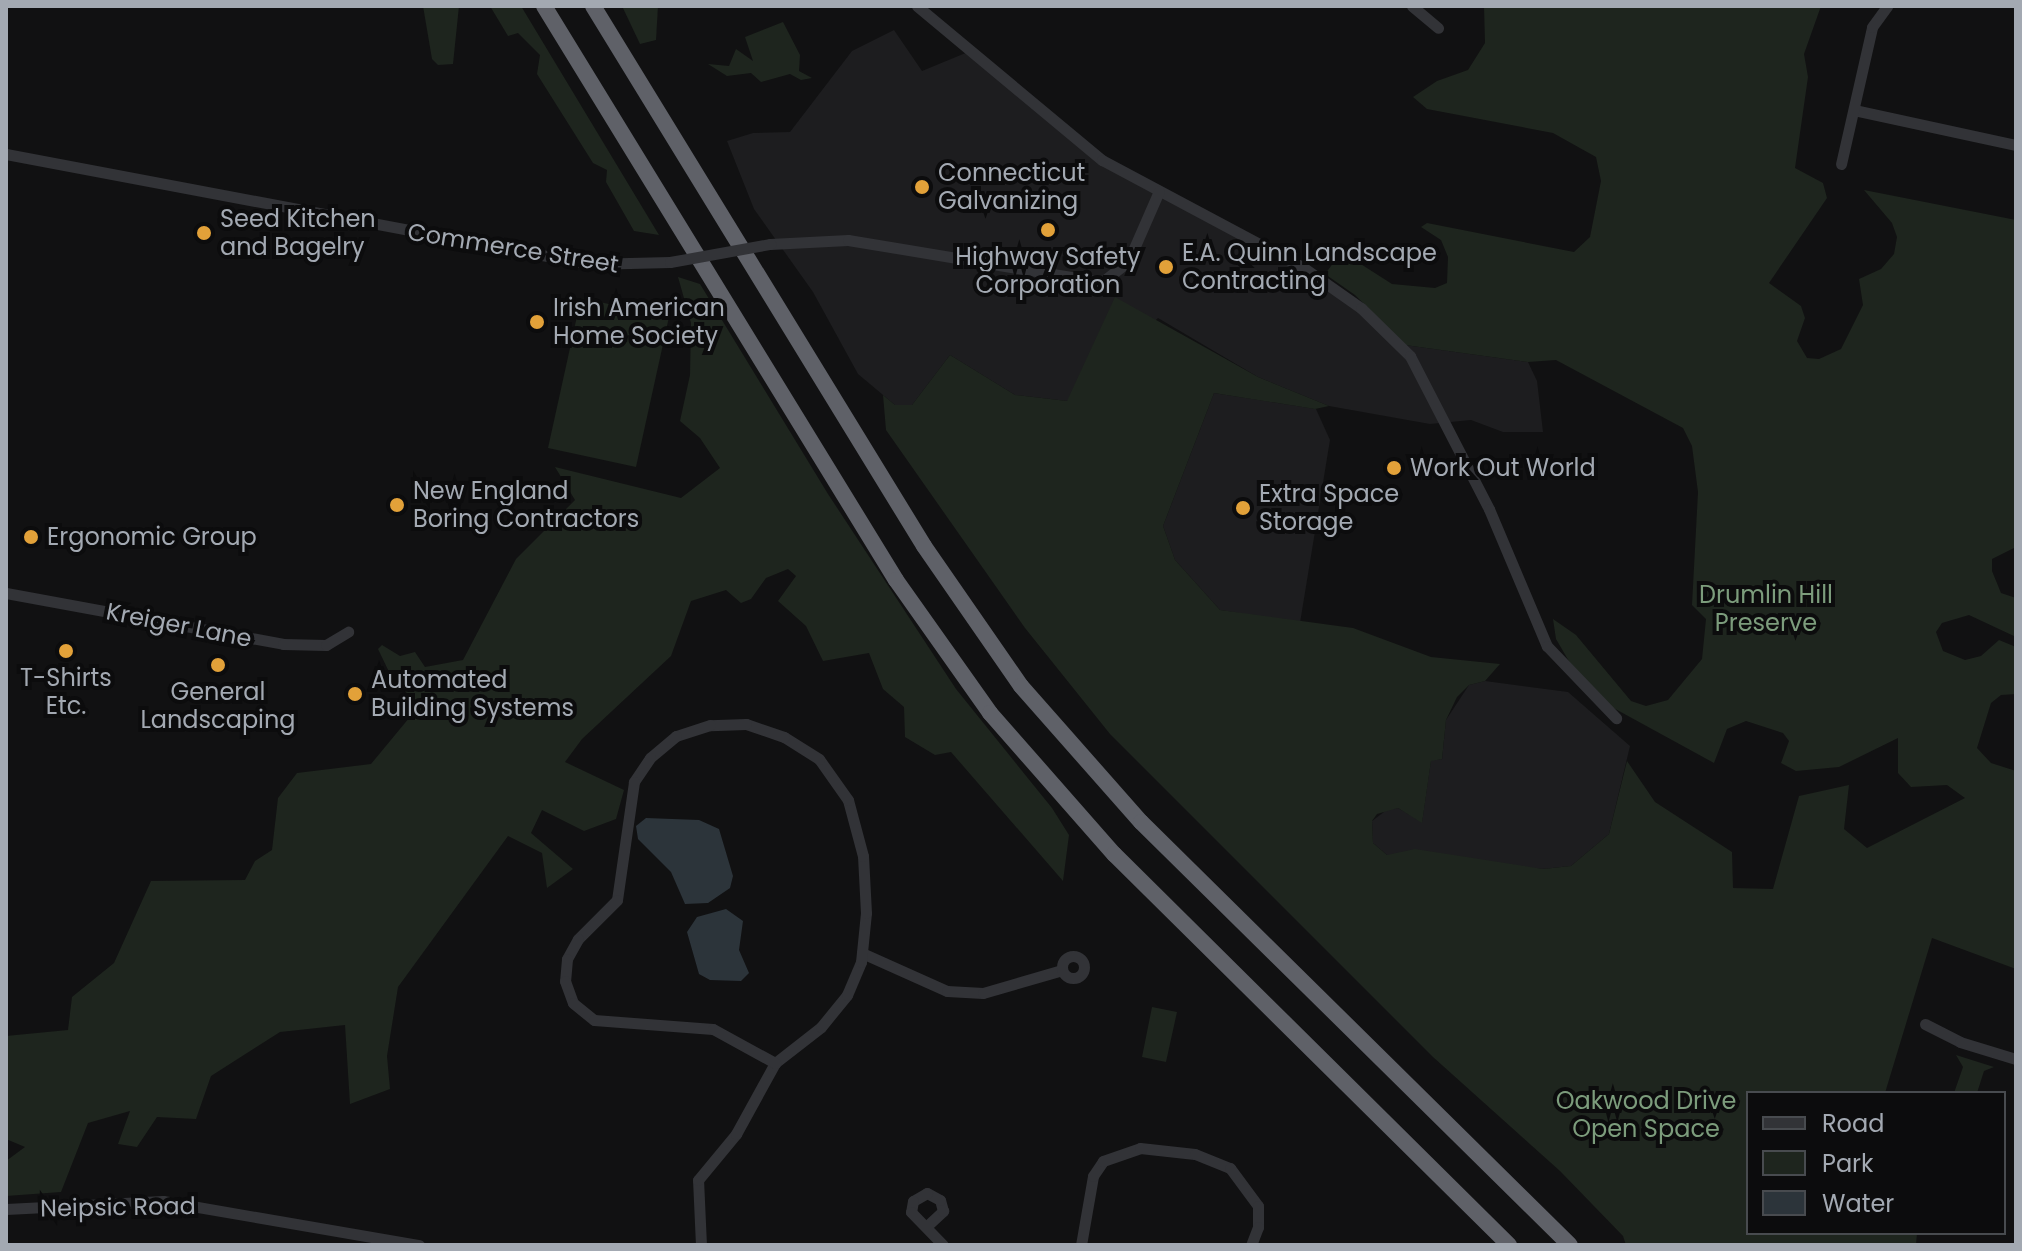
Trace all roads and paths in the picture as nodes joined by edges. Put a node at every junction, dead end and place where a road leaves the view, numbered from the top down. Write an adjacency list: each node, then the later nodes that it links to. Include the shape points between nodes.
1 (544, 6): 27 (highway, via 896,580 982,704 1096,836)
2 (593, 6): 28 (highway, via 917,536 1021,686 1141,822)
3 (917, 6): 11 (street, via 1102,160)
4 (1412, 6): 6 (street)
5 (1887, 6): 7 (street, via 1872,27)
6 (1438, 28)
7 (1854, 110): 8 (street); 10 (street)
8 (2016, 145)
9 (6, 154): 11 (street, Commerce Street, bridge, via 577,262 630,267 770,244 848,240 1100,282 1126,266)
10 (1841, 164)
11 (1159, 191): 14 (street, via 1245,232 1304,268 1361,308 1410,356 1489,509 1547,646)
12 (6, 593): 13 (street, Kreiger Lane, via 283,644 326,645)
13 (348, 632)
14 (1616, 718)
15 (862, 953): 16 (street, via 947,991 983,993); 19 (street, via 847,995 821,1027); 19 (street, via 863,856 848,800 819,759 784,737 746,724 710,725 684,733 650,758 634,782 626,809 617,900 578,939 567,959 565,981 573,1003 594,1020 713,1029 744,1041)
16 (1062, 970)
17 (1925, 1024): 18 (street, via 1960,1042)
18 (2016, 1059)
19 (775, 1063): 23 (street, via 736,1134 698,1180)
20 (6, 1209): 22 (street, Neipsic Road, via 163,1201)
21 (928, 1225): 24 (street)
22 (419, 1245)
23 (701, 1245)
24 (943, 1245)
25 (1081, 1245): 26 (street, via 1093,1176 1103,1161 1140,1148 1195,1154 1230,1168 1258,1206)
26 (1251, 1245)
27 (1509, 1245)
28 (1570, 1245)

